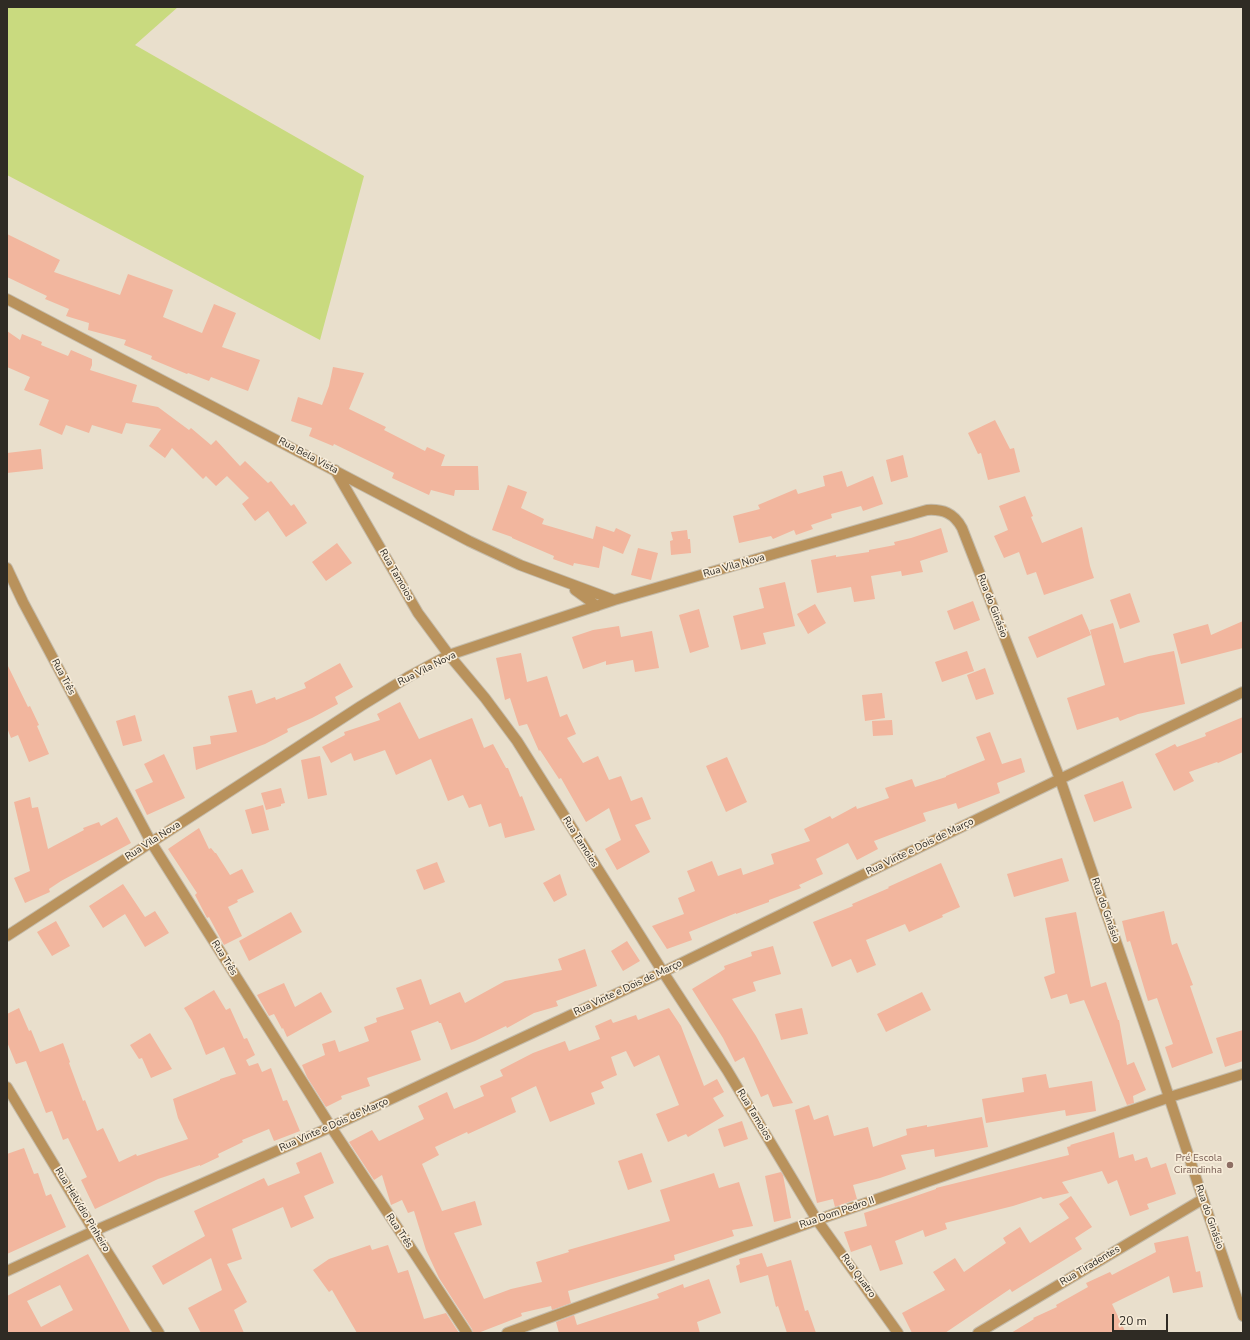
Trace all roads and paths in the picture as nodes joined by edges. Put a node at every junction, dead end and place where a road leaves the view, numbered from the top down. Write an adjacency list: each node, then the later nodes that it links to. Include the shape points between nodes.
1 (7, 299): 2 (street, Rua Bela Vista)
2 (335, 470): 5 (street, Rua Bela Vista, via 469,541); 8 (street, Rua Tamoios, via 418,613)
3 (948, 512): 6 (street, Rua Vila Nova, via 927,510); 10 (street, Rua do Ginásio, via 962,528)
4 (7, 568): 11 (street, Rua Três)
5 (568, 584): 6 (street, Rua Bela Vista); 7 (street)
6 (614, 600): 7 (street, Rua Vila Nova)
7 (597, 606): 8 (street, Rua Vila Nova)
8 (449, 656): 11 (street, Rua Vila Nova, via 361,706); 13 (street, Rua Tamoios, via 485,698 516,741)
9 (1243, 692): 10 (street, Rua Vinte e Dois de Março)
10 (1060, 779): 13 (street, Rua Vinte e Dois de Março); 16 (street, Rua do Ginásio)
11 (151, 842): 12 (street, Rua Vila Nova); 17 (street, Rua Três)
12 (7, 936)
13 (663, 972): 17 (street, Rua Vinte e Dois de Março); 19 (street, Rua Tamoios, via 727,1070)
14 (1243, 1074): 16 (street, Rua Dom Pedro II)
15 (7, 1087): 20 (street, Rua Helvídio Pinheiro)
16 (1170, 1096): 18 (street, Rua do Ginásio); 19 (street, Rua Dom Pedro II)
17 (331, 1128): 20 (street, Rua Vinte e Dois de Março); 24 (street, Rua Três)
18 (1203, 1199): 22 (street, Rua do Ginásio); 27 (street, Rua Tiradentes)
19 (817, 1220): 25 (street, Rua Dom Pedro II); 26 (street, Rua Quatro)
20 (94, 1230): 21 (street, Rua Vinte e Dois de Março); 23 (street, Rua Helvídio Pinheiro)
21 (7, 1271)
22 (1243, 1316)
23 (159, 1333)
24 (468, 1333)
25 (507, 1333)
26 (898, 1333)
27 (978, 1333)

